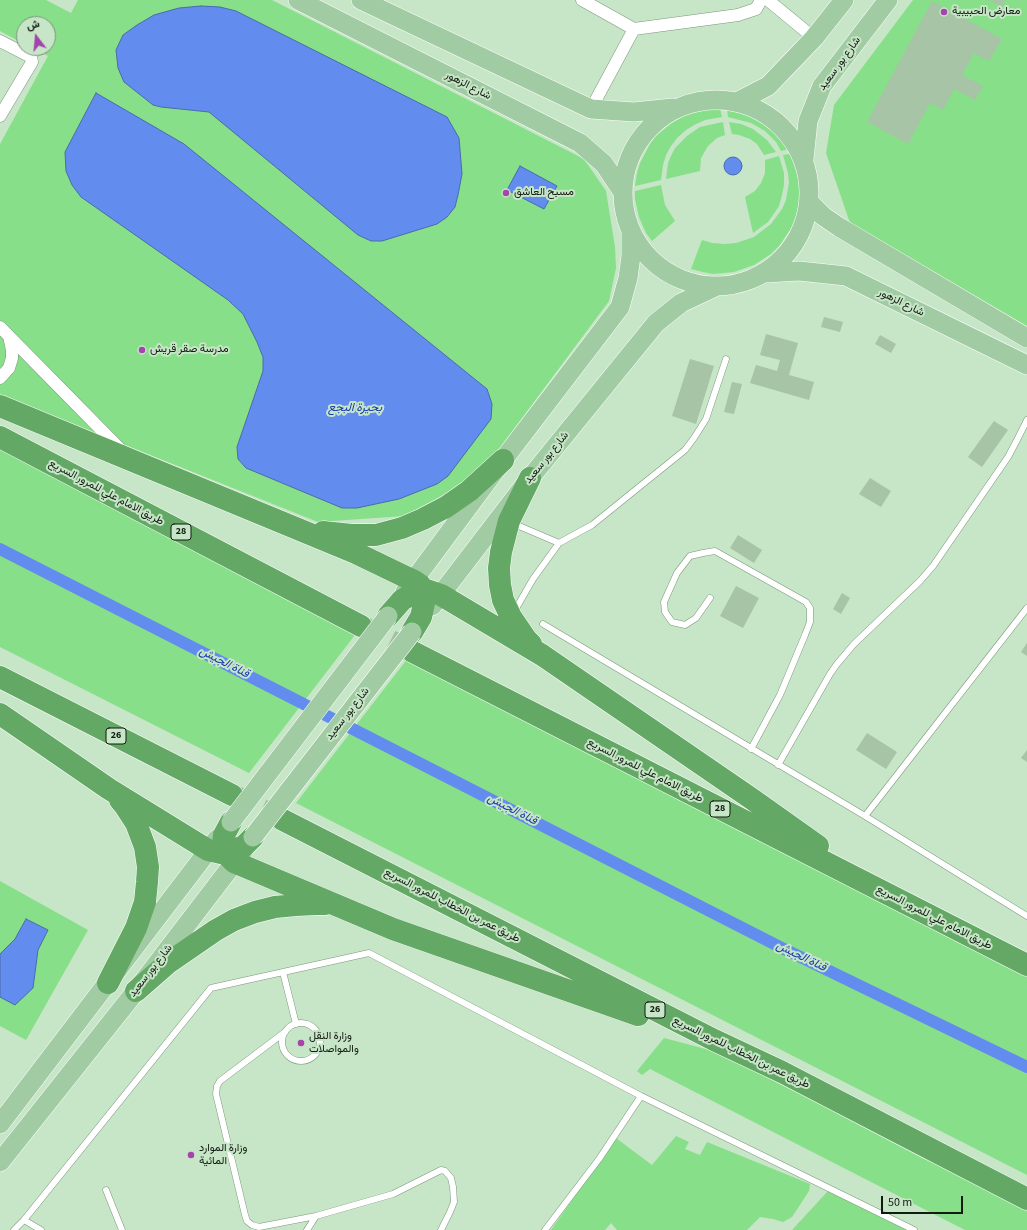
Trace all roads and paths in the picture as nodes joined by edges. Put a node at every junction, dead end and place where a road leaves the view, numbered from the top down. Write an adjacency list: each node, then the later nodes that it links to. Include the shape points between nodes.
1 (298, 0): 16 (main road, شارع الزهور, via 580,143 604,164)
2 (361, 0): 13 (main road)
3 (582, 0): 8 (street)
4 (761, 0): 8 (street, via 756,9 738,15)
5 (768, 0): 9 (street)
6 (844, 0): 9 (main road)
7 (888, 0): 15 (main road, شارع بور سعيد, via 822,86 808,121)
8 (634, 29): 13 (street)
9 (814, 38): 11 (main road, via 768,86)
10 (0, 41): 14 (street, via 31,57 32,62)
11 (737, 102): 12 (main road, via 709,100); 15 (main road, via 766,113 772,118 789,133)
12 (681, 107): 13 (main road, via 634,112); 16 (main road, via 657,120 639,140 627,164)
13 (591, 109)
14 (0, 116)
15 (804, 159): 17 (main road, via 810,181)
16 (622, 191): 18 (main road, via 624,212)
17 (810, 203): 19 (main road, via 803,230 788,254); 23 (main road, via 839,228)
18 (631, 232): 20 (main road, via 645,254 665,272 689,283); 30 (main road, via 629,270 620,307)
19 (766, 273): 20 (main road, via 742,284); 25 (main road, شارع الزهور, via 799,271 846,276)
20 (715, 287): 32 (main road, شارع بور سعيد, via 681,303 656,323)
21 (0, 327): 22 (street)
22 (9, 336): 26 (street, via 12,358 9,368); 31 (street)
23 (1027, 338)
24 (726, 359): 35 (lane, via 706,419 685,450 592,525)
25 (1027, 365)
26 (0, 378)
27 (0, 406): 31 (highway)
28 (1027, 420): 48 (lane, via 1013,449 933,566 837,664)
29 (0, 437): 42 (highway, طريق الامام علي للمرور السريع / 28)
30 (503, 460): 34 (highway, via 469,491 446,507 402,528 376,535 352,535); 36 (main road)
31 (132, 461): 34 (highway)
32 (530, 478): 33 (highway); 36 (main road, شارع بور سعيد)
33 (509, 521): 35 (lane); 40 (highway, via 499,568 503,600)
34 (294, 527): 36 (highway, via 356,554)
35 (559, 543): 40 (lane)
36 (422, 593): 39 (highway, via 402,600); 43 (highway, via 422,612); 44 (highway)
37 (710, 598): 47 (lane, via 696,618 685,625 672,622 665,612 664,602 676,573 690,556 716,551 806,602 810,608 810,622 780,695)
38 (1027, 608): 51 (lane)
39 (388, 616): 53 (main road, bridge)
40 (511, 616): 44 (highway, via 526,639)
41 (543, 624): 47 (lane)
42 (361, 626)
43 (412, 642): 54 (main road, شارع بور سعيد, bridge); 55 (highway, طريق الامام علي للمرور السريع / 28)
44 (542, 655): 55 (highway, via 752,799)
45 (0, 677): 50 (highway, 26)
46 (0, 714): 49 (highway)
47 (751, 749): 48 (lane)
48 (778, 765): 51 (lane)
49 (109, 789): 54 (highway); 60 (highway, via 136,823 145,847 148,867 145,902 136,928)
50 (232, 795)
51 (865, 816): 57 (lane)
52 (283, 820): 64 (highway, طريق عمر بن الخطاب للمرور السريع / 26)
53 (231, 822): 54 (highway, via 224,835)
54 (229, 849): 56 (highway); 60 (main road, شارع بور سعيد); 61 (main road, شارع بور سعيد)
55 (879, 890): 58 (highway, طريق الامام علي للمرور السريع / 28)
56 (337, 905): 61 (highway, via 275,907 234,920 174,959); 64 (highway, via 400,931)
57 (1027, 916)
58 (1027, 965)
59 (283, 972): 62 (lane); 65 (lane, via 368,953); 71 (lane, via 211,988)
60 (108, 983): 66 (main road, شارع بور سعيد)
61 (136, 991): 67 (main road, شارع بور سعيد)
62 (296, 1024): 63 (lane); 63 (lane, via 308,1025 317,1033 319,1045 313,1056 302,1061 285,1054 282,1048)
63 (285, 1032): 70 (lane, via 220,1081 216,1094 247,1221 259,1227)
64 (714, 1040): 69 (highway, طريق عمر بن الخطاب للمرور السريع / 26, via 782,1072)
65 (641, 1096): 77 (lane); 78 (lane)
66 (0, 1124)
67 (0, 1162)
68 (106, 1190): 74 (lane)
69 (1027, 1199)
70 (316, 1216): 75 (lane); 76 (lane, via 393,1194 441,1170 451,1178 454,1202)
71 (24, 1220): 72 (lane); 73 (lane)
72 (14, 1230)
73 (41, 1230)
74 (122, 1230)
75 (307, 1230)
76 (441, 1230)
77 (545, 1230)
78 (914, 1230)

